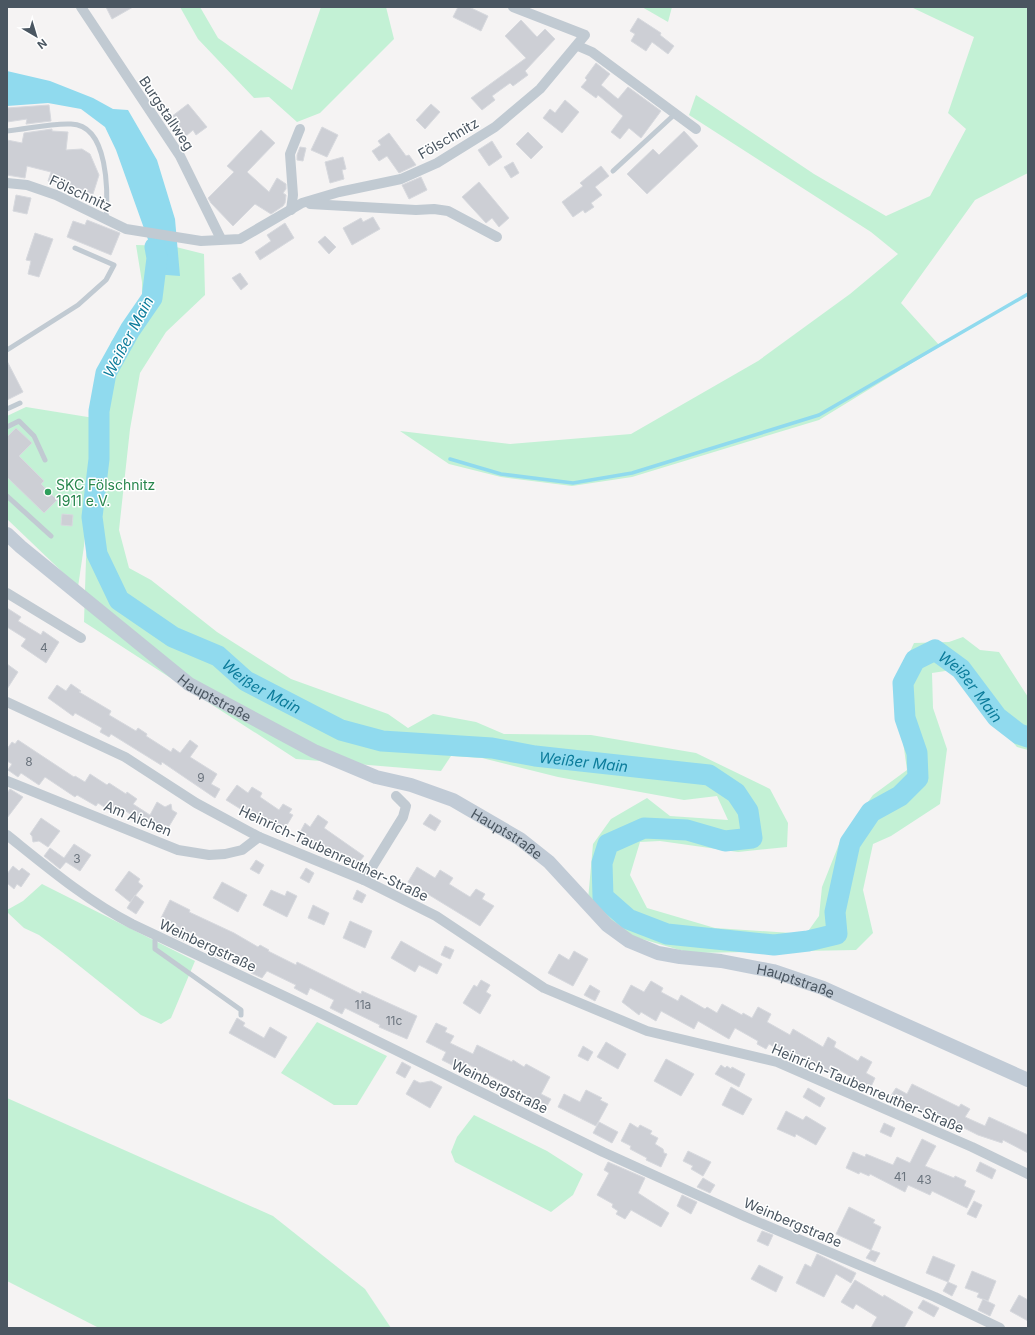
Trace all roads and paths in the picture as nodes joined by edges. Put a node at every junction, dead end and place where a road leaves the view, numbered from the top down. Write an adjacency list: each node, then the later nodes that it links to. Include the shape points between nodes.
1 (80, 7): 14 (street, Burgstallweg, via 180,156)
2 (513, 7): 3 (street, via 585,35)
3 (578, 46): 4 (street, via 592,52); 10 (street, Fölschnitz, via 540,89 495,127 437,163 401,180 340,192)
4 (675, 114): 6 (street); 8 (lane)
5 (300, 129): 11 (street, via 290,154 293,195)
6 (696, 129)
7 (7, 131): 12 (lane, via 72,124 86,127 100,150 106,178)
8 (613, 171)
9 (7, 183): 12 (street, Fölschnitz, via 27,185 56,195)
10 (302, 203): 11 (street, Fölschnitz); 13 (street, via 448,211)
11 (291, 210): 14 (street, Fölschnitz, via 240,239)
12 (106, 220): 14 (street, Fölschnitz, via 126,229 201,240)
13 (497, 237)
14 (221, 239)
15 (75, 248): 16 (lane, via 114,265 106,280 78,305)
16 (7, 350)
17 (20, 402): 18 (lane)
18 (7, 409)
19 (7, 427): 20 (lane, via 19,421 34,436)
20 (45, 460)
21 (7, 496): 23 (lane)
22 (7, 534): 34 (main road, Hauptstraße, via 189,684 314,751 376,777 411,785 459,804 520,839 549,862 607,925 629,941 680,957 721,961 773,972 822,988)
23 (51, 536)
24 (7, 593): 25 (street)
25 (80, 638)
26 (7, 702): 30 (street, Heinrich-Taubenreuther-Straße, via 126,757 196,803)
27 (7, 781): 30 (street, Am Aichen, via 178,850 209,855 225,854 242,850)
28 (396, 796): 31 (street, via 406,806 403,817)
29 (7, 835): 32 (street, Weinbergstraße, via 105,910)
30 (259, 837): 31 (street, Heinrich-Taubenreuther-Straße)
31 (364, 880): 35 (street, Heinrich-Taubenreuther-Straße, via 436,916 544,988 647,1031 777,1062)
32 (155, 935): 33 (lane, via 155,949 241,1010); 36 (street, Weinbergstraße, via 603,1152)
33 (241, 1015)
34 (1028, 1080)
35 (1028, 1174)
36 (1000, 1328)

